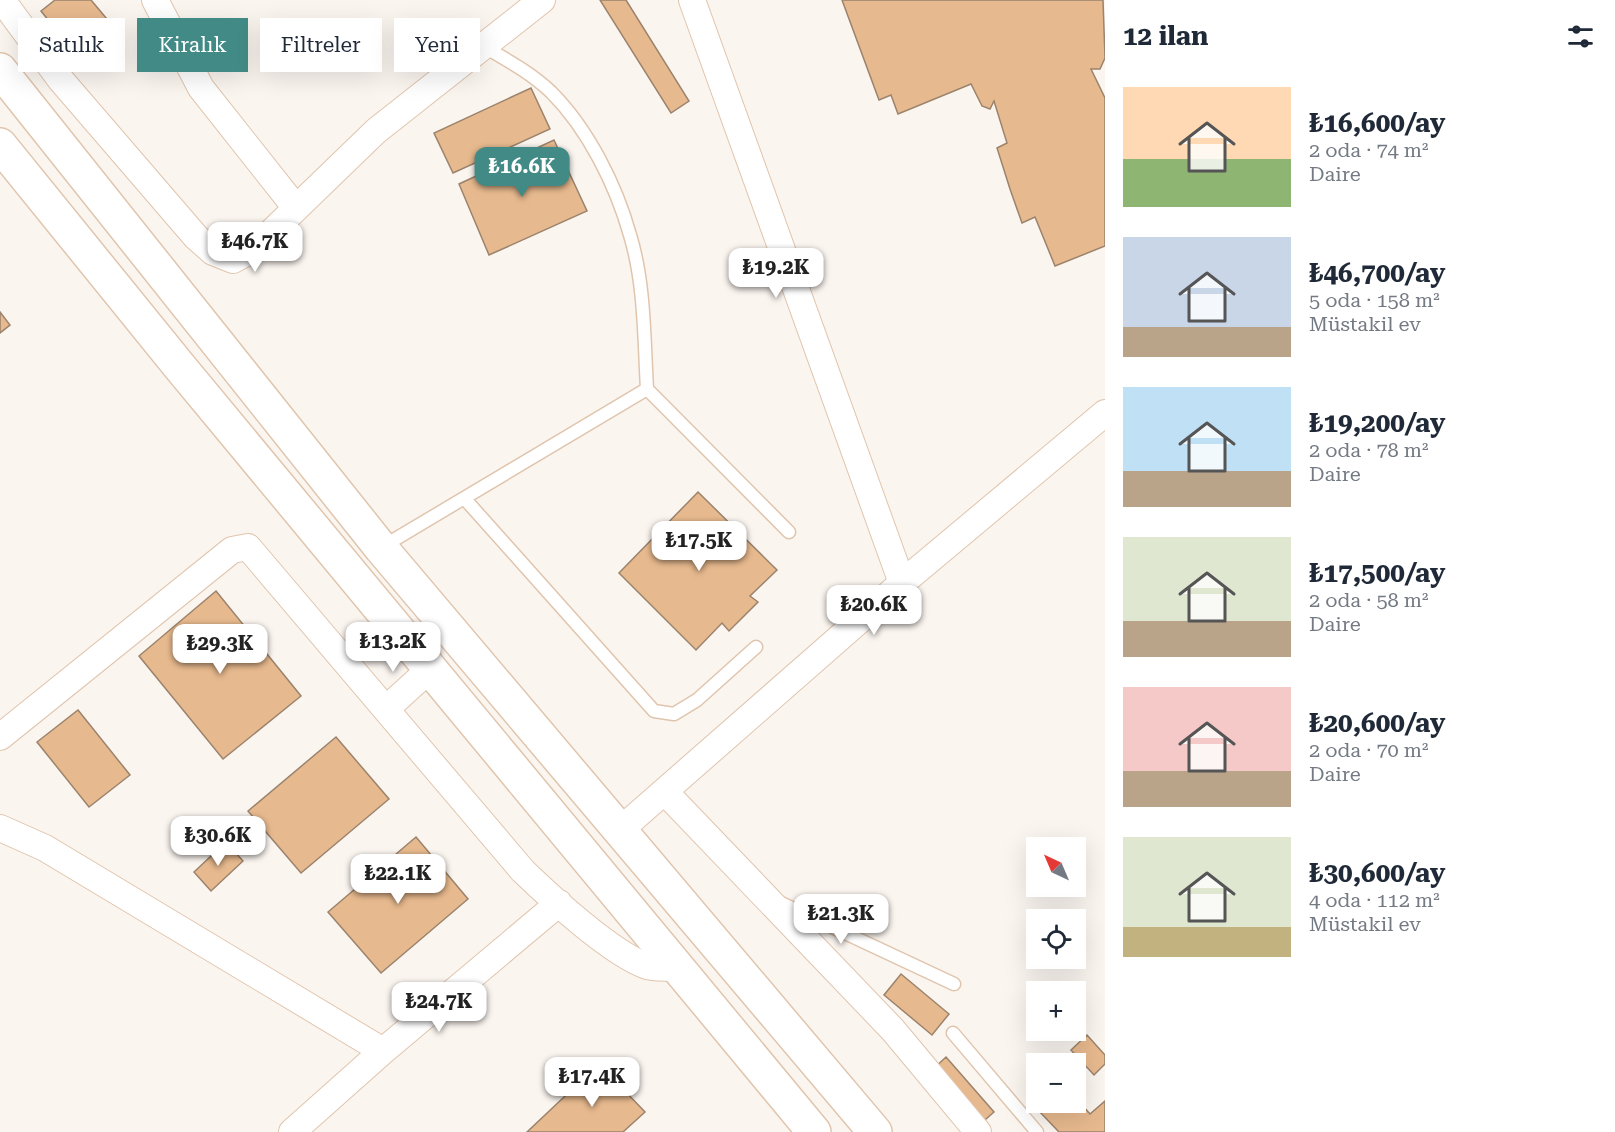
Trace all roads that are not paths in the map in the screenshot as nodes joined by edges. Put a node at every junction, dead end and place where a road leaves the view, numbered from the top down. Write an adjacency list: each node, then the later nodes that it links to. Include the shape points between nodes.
1 (2, 0): 8 (street, via 60,79 213,252 233,260 255,248)
2 (155, 0): 8 (street, via 201,88)
3 (542, 0): 5 (street)
4 (692, 0): 14 (street)
5 (483, 46): 8 (street, via 376,130); 9 (lane, via 527,72 552,93 596,154 631,236 642,310)
6 (0, 70): 13 (main road)
7 (0, 145): 16 (main road)
8 (296, 208)
9 (647, 389): 11 (lane); 12 (lane)
10 (1105, 413): 14 (street)
11 (464, 498): 13 (lane); 15 (lane, via 654,711 674,714 697,700)
12 (789, 532)
13 (381, 548): 21 (main road)
14 (902, 583): 19 (street)
15 (756, 647)
16 (430, 669): 17 (street); 24 (main road)
17 (386, 709): 18 (street, via 248,547 232,550); 23 (street, via 522,871)
18 (0, 737)
19 (665, 792): 21 (street); 22 (street)
20 (0, 828): 27 (street, via 45,848)
21 (619, 831): 30 (main road)
22 (761, 893): 25 (lane); 31 (street, via 892,1030)
23 (559, 903): 24 (street, via 626,956 649,966); 27 (street)
24 (679, 968): 29 (main road)
25 (954, 984)
26 (953, 1033): 32 (lane)
27 (383, 1052): 28 (street)
28 (292, 1132)
29 (814, 1132)
30 (875, 1132)
31 (978, 1132)
32 (1037, 1132)

